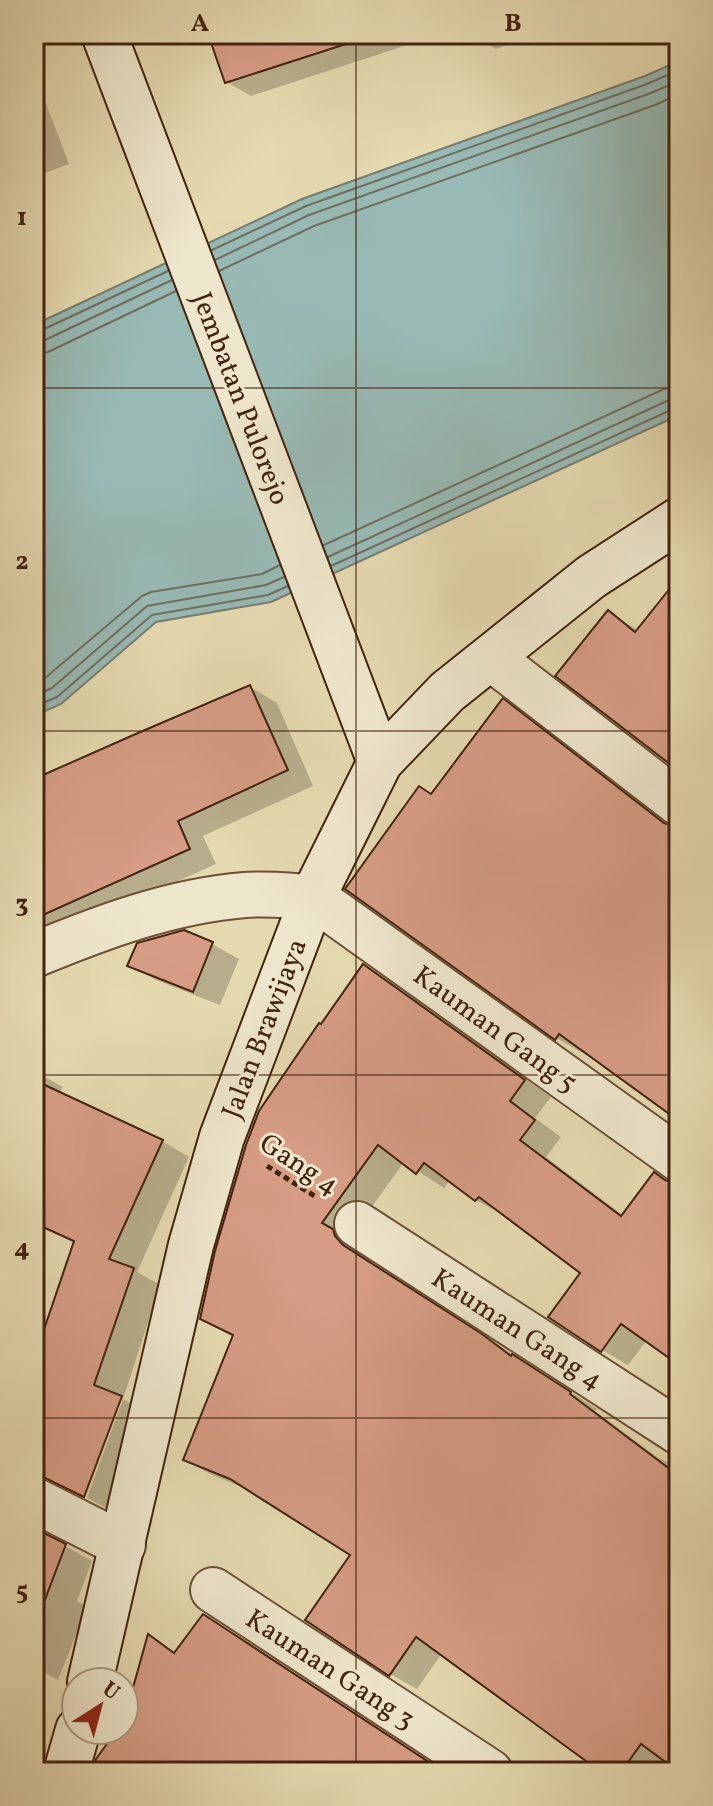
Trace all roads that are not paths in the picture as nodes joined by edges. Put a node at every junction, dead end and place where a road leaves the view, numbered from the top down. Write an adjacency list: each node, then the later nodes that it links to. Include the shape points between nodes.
1 (110, 48): 4 (main road, Jembatan Pulorejo)
2 (679, 520): 3 (main road, Jalan Brawijaya, via 591,577)
3 (491, 658): 4 (main road, Jalan Brawijaya, via 447,692); 5 (main road)
4 (380, 762): 6 (main road, Jalan Brawijaya)
5 (679, 803)
6 (313, 897): 7 (main road, via 247,894 167,908); 8 (main road, Kauman Gang 5); 12 (main road, Jalan Brawijaya, via 222,1137 191,1245)
7 (34, 955)
8 (679, 1159)
9 (357, 1224): 10 (main road, Kauman Gang 4)
10 (679, 1432)
11 (34, 1500): 12 (main road)
12 (123, 1545): 14 (main road, Jalan Brawijaya)
13 (213, 1590): 17 (main road, Kauman Gang 3)
14 (94, 1666)
15 (73, 1746): 16 (main road)
16 (66, 1772)
17 (490, 1772)

